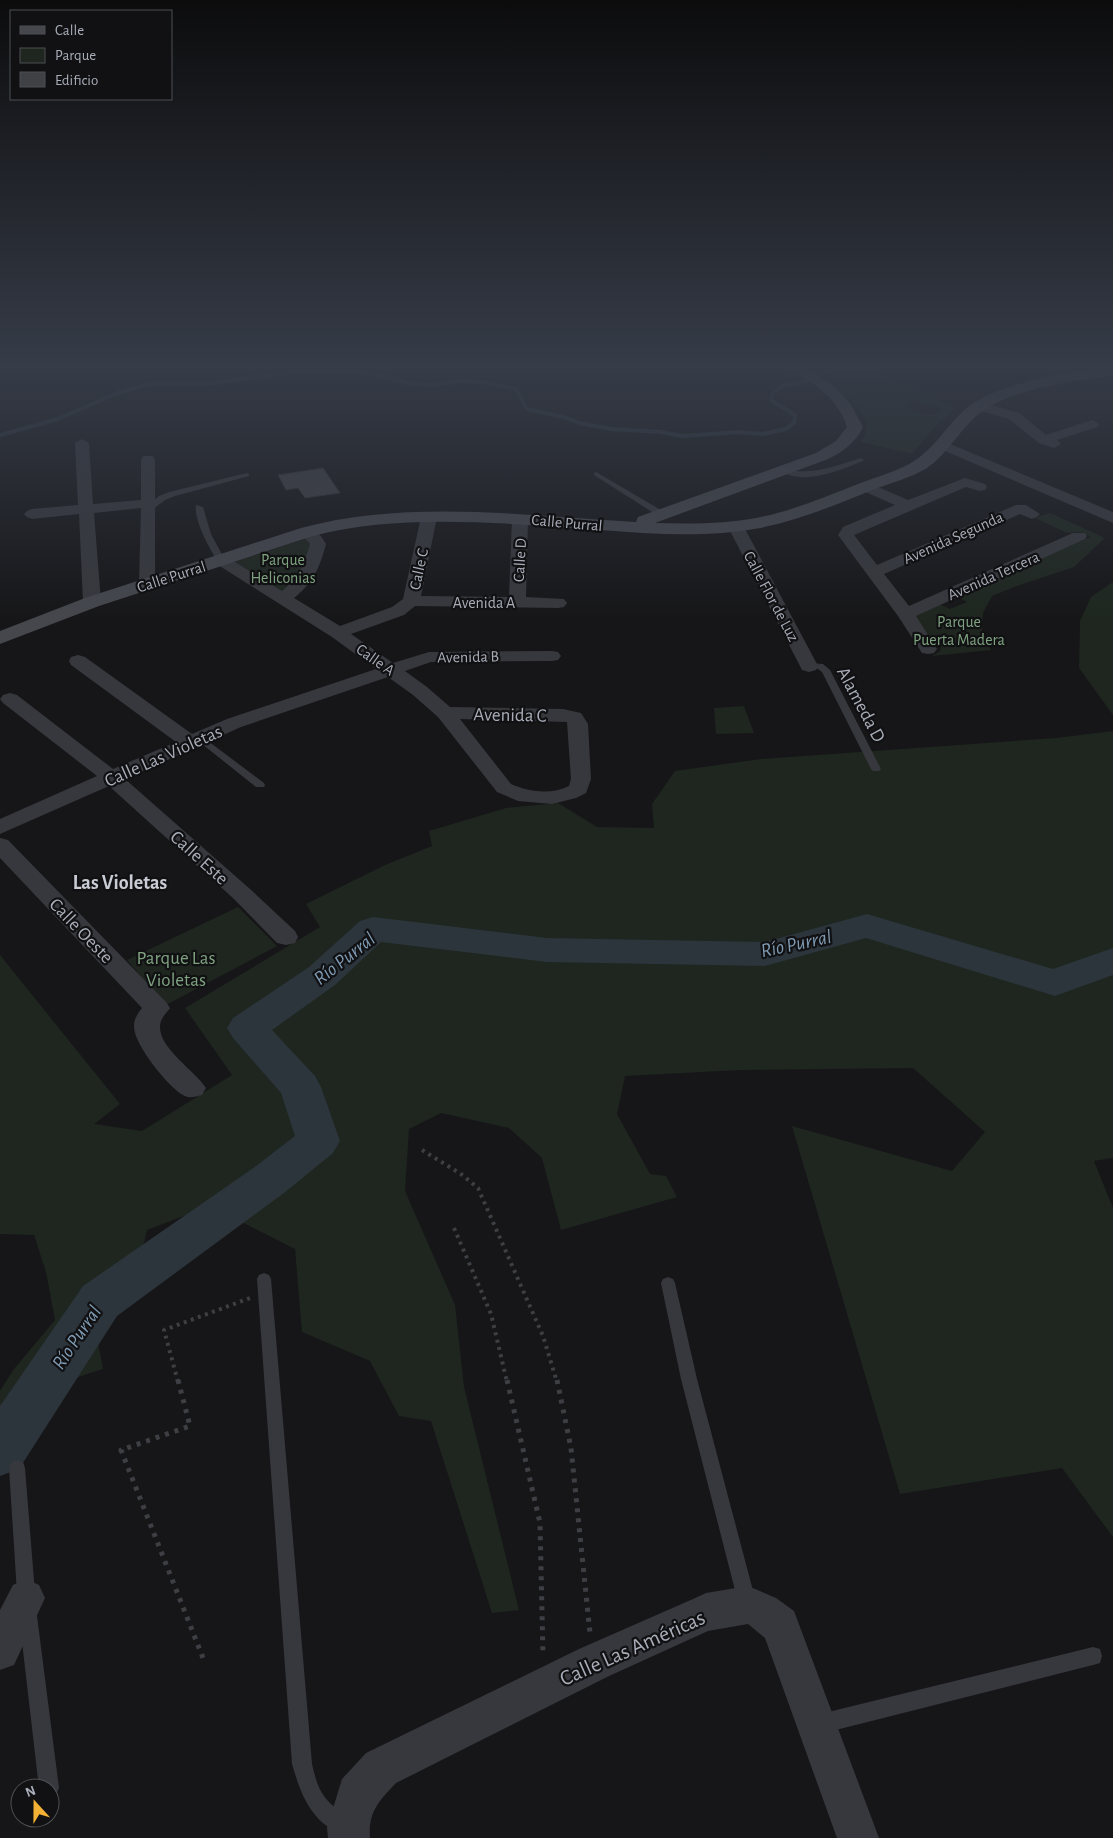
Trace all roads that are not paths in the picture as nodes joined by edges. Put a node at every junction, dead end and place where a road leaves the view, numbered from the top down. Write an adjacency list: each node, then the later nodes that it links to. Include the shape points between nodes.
1 (83, 450): 15 (street)
2 (835, 450): 7 (street)
3 (937, 450): 11 (street, Calle Purral, via 926,461)
4 (956, 450): 20 (street)
5 (148, 459): 12 (street)
6 (861, 460): 7 (lane, via 819,473 800,475)
7 (784, 471): 18 (street)
8 (596, 474): 18 (lane)
9 (247, 475): 12 (lane, via 172,494)
10 (980, 487): 13 (street, via 965,482)
11 (866, 488): 13 (street); 23 (street, Calle Purral, via 797,513)
12 (144, 506): 15 (street); 28 (street)
13 (907, 506): 27 (street, via 847,532 846,535)
14 (199, 507): 26 (lane, via 204,529)
15 (87, 509): 16 (street); 30 (street)
16 (32, 514)
17 (1032, 514): 27 (street, Avenida Segunda, via 1021,508)
18 (663, 515): 22 (street)
19 (429, 517): 21 (street, Calle Purral); 24 (street, Calle Purral, via 341,524); 31 (street, Calle C)
20 (1113, 518)
21 (520, 519): 22 (street, Calle Purral); 32 (street, Calle D)
22 (629, 527): 23 (street, Calle Purral)
23 (736, 527): 40 (street, Calle Flor de Luz)
24 (307, 532): 26 (street, Calle Purral); 29 (street, via 318,544 310,572 301,585)
25 (1079, 536): 34 (street, Avenida Tercera)
26 (221, 560): 28 (street, Calle Purral); 29 (street, Calle A)
27 (874, 572): 34 (street)
28 (147, 583): 30 (street, Calle Purral)
29 (283, 598): 35 (street, Calle A)
30 (92, 602): 36 (street, Calle Purral)
31 (411, 602): 32 (street, Avenida A); 35 (street, Calle C, via 398,611)
32 (517, 602): 33 (street, Avenida A)
33 (558, 603)
34 (906, 614): 37 (street)
35 (338, 633): 41 (street, Calle A)
36 (0, 638)
37 (928, 649)
38 (552, 656): 41 (street, Avenida B, via 429,657)
39 (78, 661): 45 (street)
40 (809, 666): 46 (lane, Alameda D, via 820,666 826,670)
41 (392, 670): 42 (street, Avenida B); 44 (street, Calle A)
42 (330, 692): 45 (street, Calle Las Violetas, via 234,723)
43 (10, 699): 47 (street, Calle Este)
44 (445, 712): 49 (street, Calle A, via 504,788 518,795 552,798); 49 (street, Avenida C, via 574,717 578,724)
45 (195, 740): 47 (street, Calle Las Violetas); 48 (lane)
46 (876, 769)
47 (112, 778): 50 (street, Calle Las Violetas); 52 (street, Calle Este)
48 (260, 786)
49 (579, 789)
50 (0, 827)
51 (0, 845): 53 (street, Calle Oeste, via 157,1008 147,1025 151,1044)
52 (286, 937)
53 (192, 1088)
54 (668, 1283): 58 (lane, via 688,1379)
55 (266, 1285): 63 (lane, via 302,1764 312,1796 324,1814)
56 (17, 1468): 57 (lane)
57 (26, 1598): 59 (street); 62 (lane)
58 (748, 1605): 61 (street, via 763,1611 780,1625); 63 (street, Calle Las Américas, via 706,1612 593,1663 381,1768 357,1794)
59 (0, 1651)
60 (1093, 1656): 61 (lane)
61 (816, 1725): 64 (street)
62 (48, 1778)
63 (348, 1833)
64 (858, 1838)

